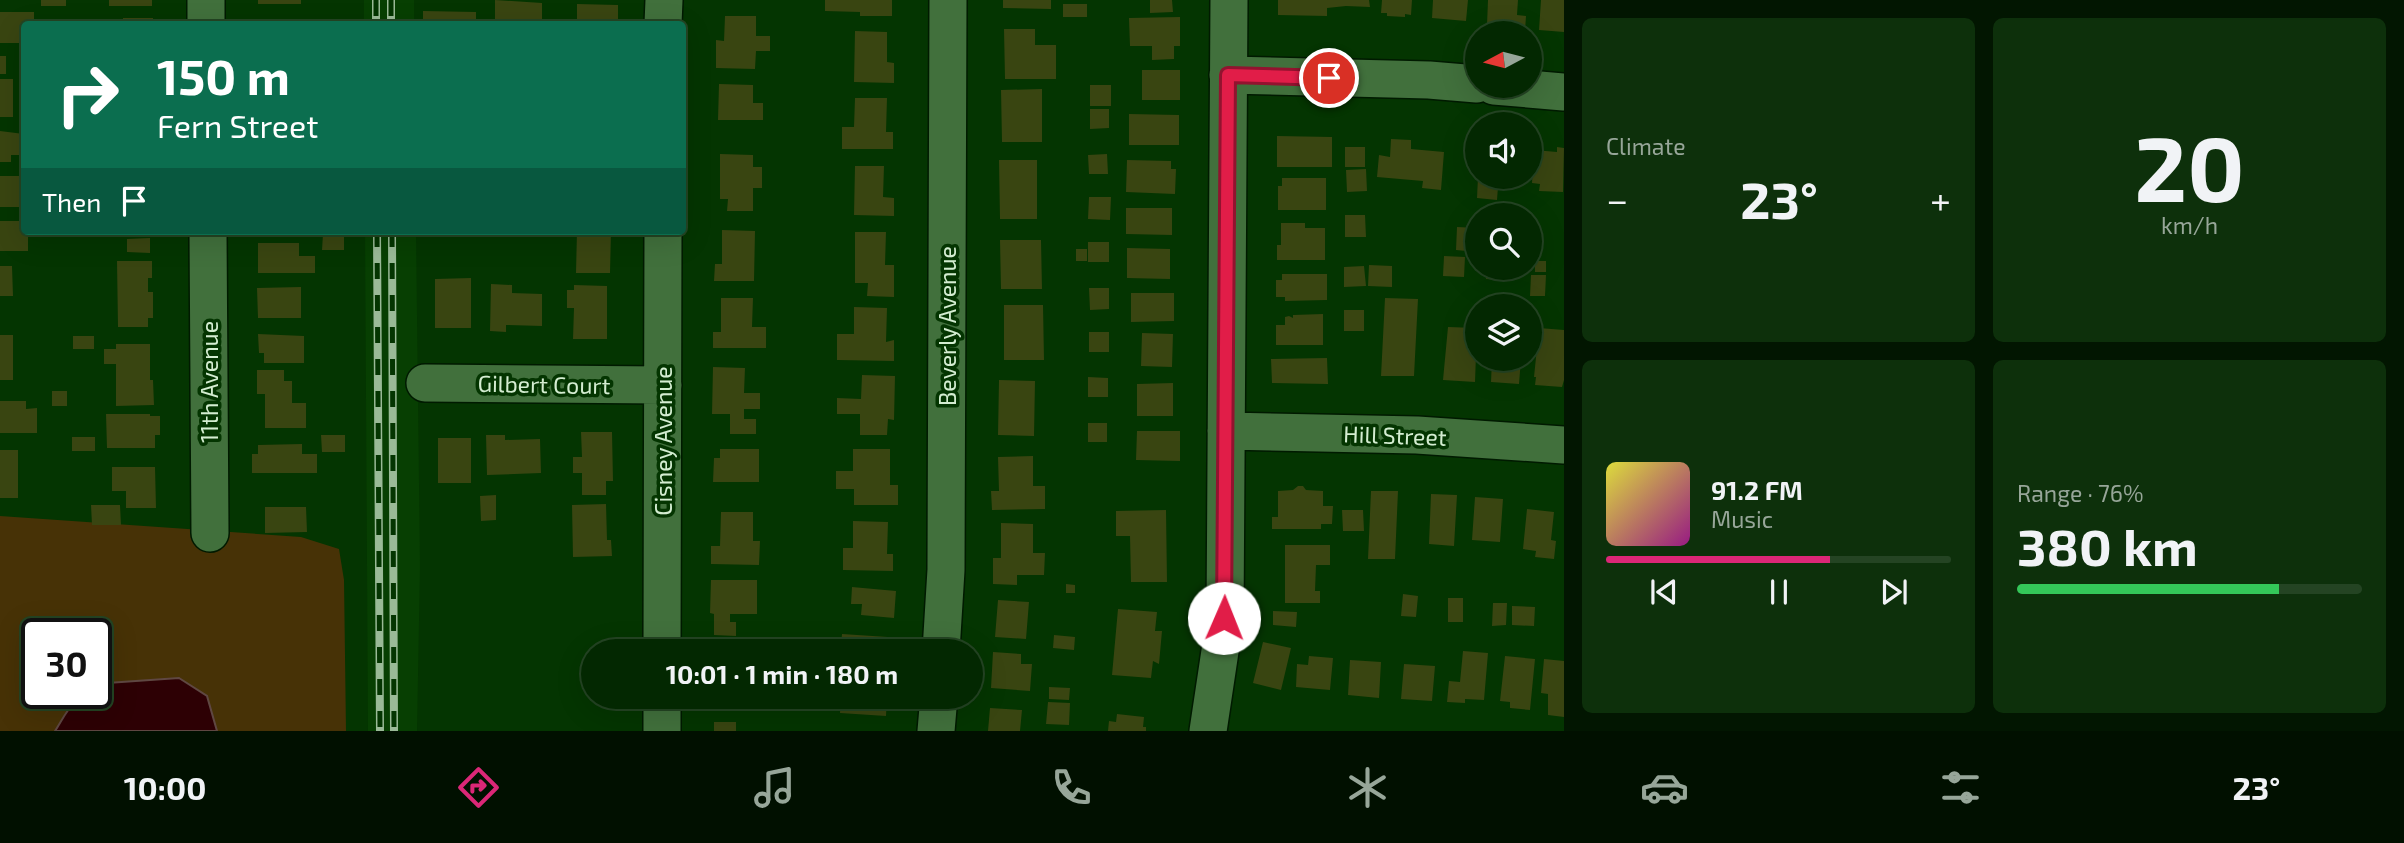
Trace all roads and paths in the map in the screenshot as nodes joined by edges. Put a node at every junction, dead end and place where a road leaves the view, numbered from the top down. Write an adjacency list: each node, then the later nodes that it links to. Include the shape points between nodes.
1 (206, 0): 5 (street)
2 (664, 0): 6 (street)
3 (948, 0): 19 (street, Beverly Avenue, via 946,556)
4 (1228, 0): 7 (street)
5 (206, 21)
6 (663, 21)
7 (1228, 75): 8 (street); 15 (street)
8 (1465, 83)
9 (1542, 90): 10 (street)
10 (1564, 92)
11 (208, 235): 17 (street, 11th Avenue)
12 (663, 235): 14 (street, Cisney Avenue)
13 (425, 383): 14 (street, Gilbert Court)
14 (663, 385): 18 (street, Cisney Avenue)
15 (1226, 431): 16 (street, Hill Street); 24 (street, via 1224,618)
16 (1564, 444)
17 (209, 533)
18 (663, 639)
19 (942, 639)
20 (662, 709): 22 (street)
21 (938, 709): 23 (street)
22 (662, 731)
23 (936, 731)
24 (1208, 731)

